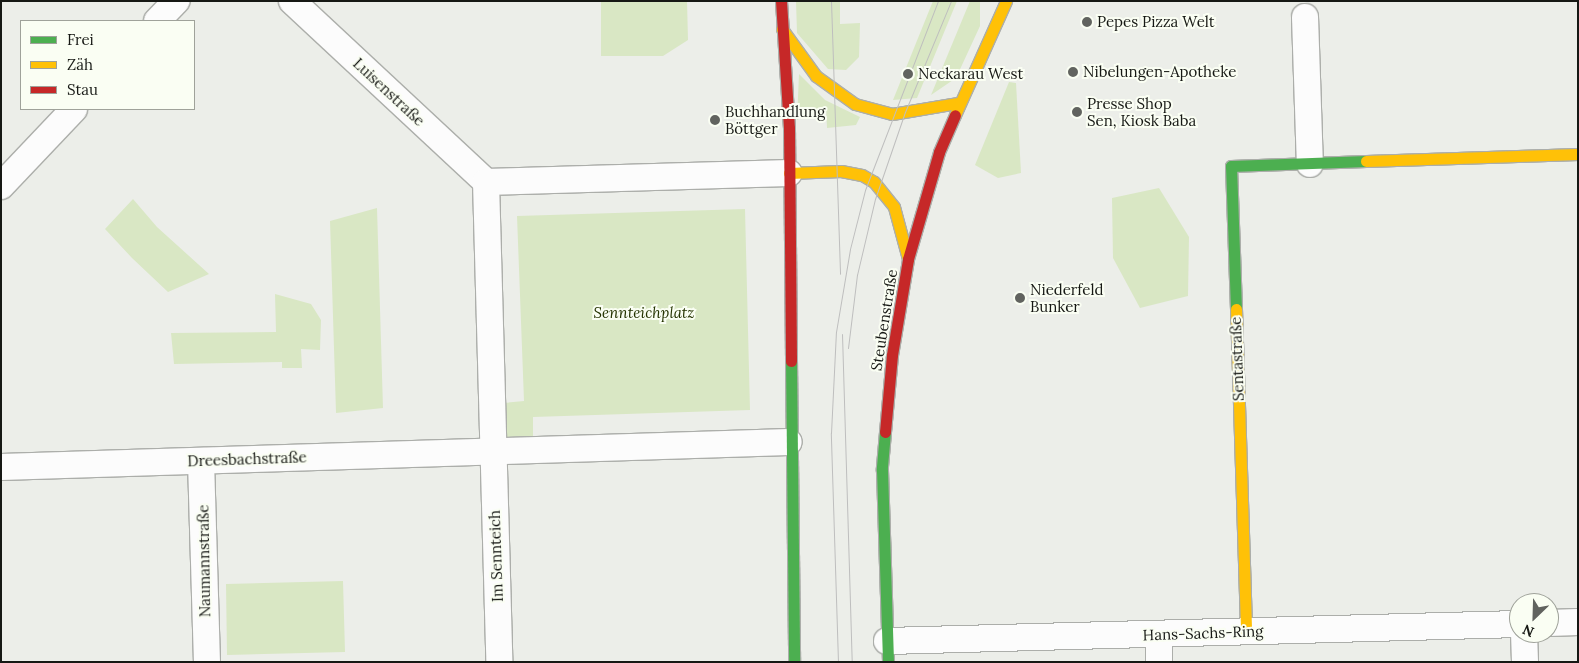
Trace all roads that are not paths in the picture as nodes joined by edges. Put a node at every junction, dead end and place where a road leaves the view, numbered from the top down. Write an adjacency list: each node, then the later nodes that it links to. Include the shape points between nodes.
1 (176, 1): 6 (street)
2 (292, 1): 13 (street, Luisenstraße)
3 (781, 1): 7 (street)
4 (1006, 1): 8 (street, Steubenstraße)
5 (1305, 17): 11 (street)
6 (158, 20)
7 (782, 29): 8 (street, via 816,76 843,98 864,107 892,114); 12 (street)
8 (958, 103): 15 (street, Steubenstraße, via 939,152)
9 (73, 110): 14 (street)
10 (1578, 154): 11 (street, Sentastraße)
11 (1310, 164): 23 (street, Sentastraße, via 1230,166)
12 (789, 173): 13 (street); 15 (street, via 841,171 862,175 874,182 894,207); 16 (street)
13 (486, 182): 17 (street)
14 (1, 186)
15 (908, 260): 26 (street, Steubenstraße, via 892,355 882,470)
16 (789, 442): 17 (street); 29 (street)
17 (493, 451): 18 (street, Dreesbachstraße); 28 (street, Im Sennteich)
18 (201, 461): 19 (street, Dreesbachstraße); 27 (street, Naumannstraße)
19 (1, 467)
20 (1578, 622): 21 (street)
21 (1559, 623)
22 (1509, 624): 23 (street, Hans-Sachs-Ring)
23 (1246, 632): 24 (street, Hans-Sachs-Ring)
24 (1159, 635): 26 (street, Hans-Sachs-Ring); 30 (street)
25 (1524, 643): 31 (street)
26 (888, 651)
27 (206, 662)
28 (499, 662)
29 (794, 662)
30 (1160, 662)
31 (1525, 662)

